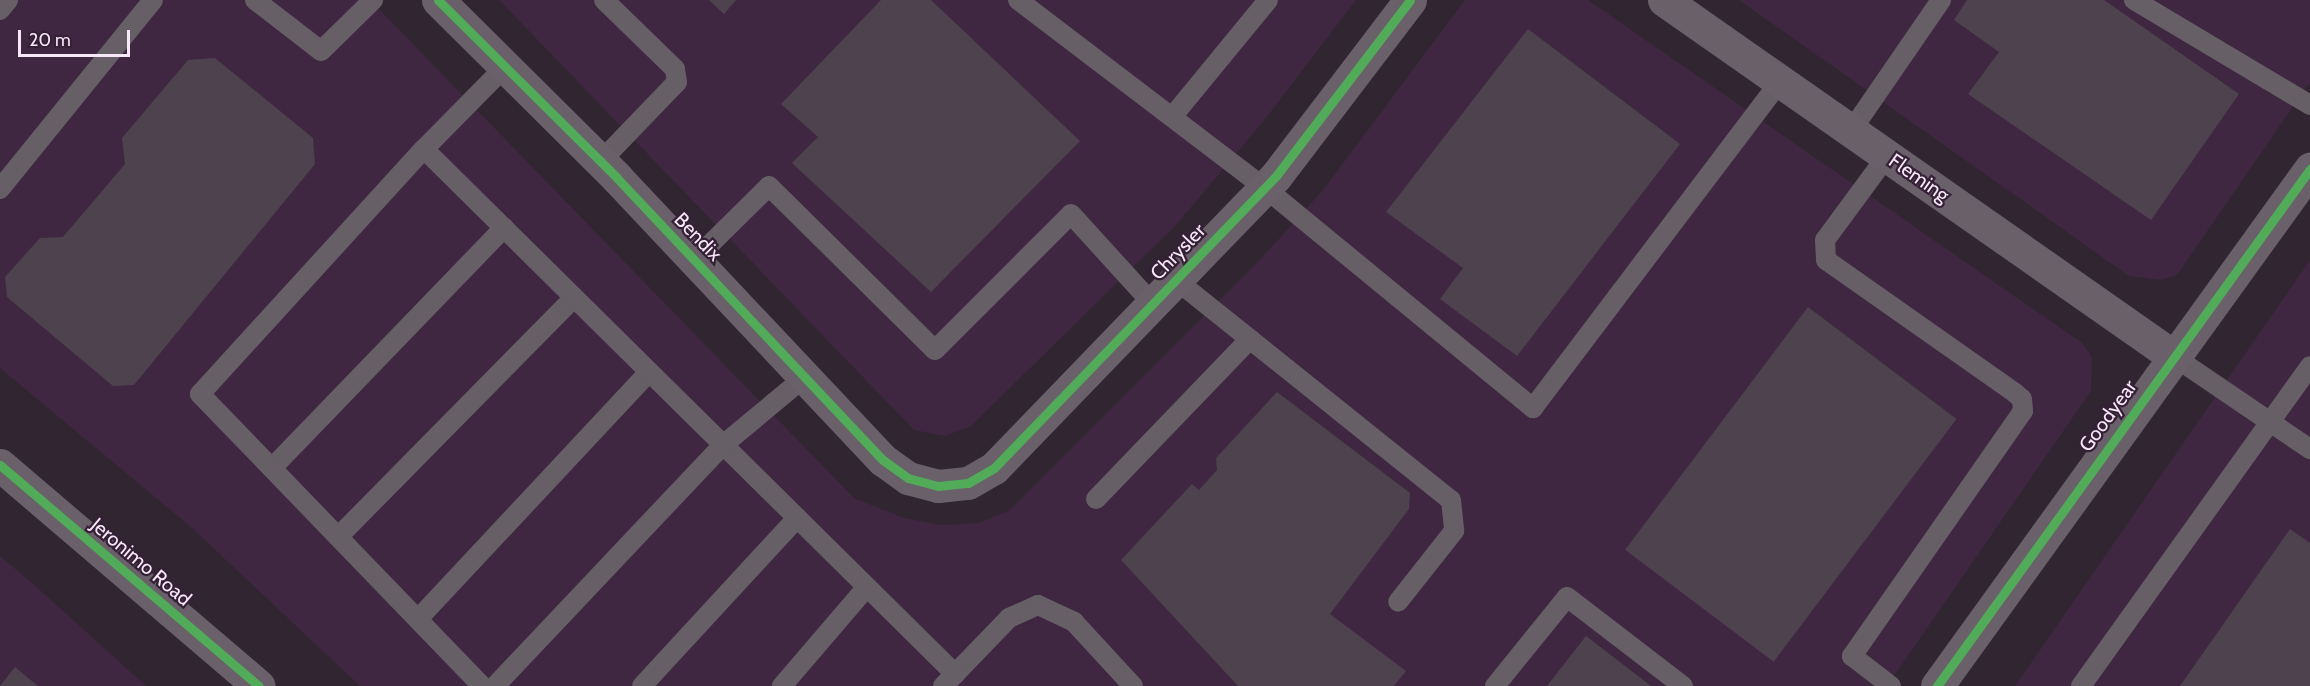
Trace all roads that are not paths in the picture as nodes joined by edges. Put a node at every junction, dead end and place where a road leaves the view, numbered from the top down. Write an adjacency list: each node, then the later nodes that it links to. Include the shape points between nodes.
1 (8, 0): 13 (lane)
2 (153, 0): 24 (lane)
3 (255, 0): 4 (lane, via 321,51)
4 (373, 0)
5 (438, 0): 14 (street, Bendix)
6 (604, 0): 21 (lane, via 675,69 678,82)
7 (1018, 0): 17 (lane)
8 (1268, 0): 17 (lane)
9 (1410, 0): 23 (street, Chrysler)
10 (1664, 0): 15 (street, Fleming)
11 (1941, 0): 18 (lane)
12 (2134, 0): 16 (lane)
13 (0, 10)
14 (505, 67): 19 (lane); 21 (street, Bendix)
15 (1780, 81): 18 (street, Fleming); 23 (lane, via 1533,408)
16 (2310, 105)
17 (1172, 117): 23 (lane)
18 (1851, 131): 20 (street, Fleming)
19 (424, 149): 25 (lane); 39 (lane, via 200,394)
20 (1887, 156): 31 (street, Fleming); 56 (lane, via 1825,240 1826,260 2015,393 2023,411 1852,656)
21 (600, 162): 26 (street, Bendix)
22 (2310, 169): 31 (street, Goodyear)
23 (1265, 188): 27 (street, Chrysler)
24 (0, 189)
25 (504, 228): 28 (lane); 39 (lane)
26 (694, 260): 29 (lane, via 769,186 935,350 1071,214); 34 (street, Bendix)
27 (1176, 280): 29 (street, Chrysler); 30 (lane)
28 (574, 298): 33 (lane); 43 (lane)
29 (1153, 304): 40 (street, Chrysler, via 994,468 968,483)
30 (1250, 339): 41 (lane); 45 (lane, via 1451,500 1454,531)
31 (2173, 356): 35 (lane); 57 (street, Goodyear)
32 (2310, 366): 35 (lane)
33 (649, 372): 36 (lane); 46 (lane)
34 (805, 377): 36 (lane); 40 (street, Bendix, via 883,460 908,478)
35 (2271, 421): 37 (lane); 58 (lane)
36 (723, 445): 42 (lane); 50 (lane)
37 (2310, 449)
38 (0, 465): 48 (street, Jeronimo Road)
39 (272, 468): 43 (lane)
40 (938, 486)
41 (1095, 499)
42 (797, 518): 44 (lane); 51 (lane)
43 (338, 537): 46 (lane)
44 (867, 587): 47 (lane); 52 (lane)
45 (1398, 602)
46 (418, 619): 49 (lane)
47 (949, 680): 53 (lane, via 1009,618 1038,605 1074,622)
48 (259, 686)
49 (482, 686)
50 (495, 686)
51 (642, 686)
52 (782, 686)
53 (1133, 686)
54 (1495, 686): 55 (lane, via 1567,597)
55 (1683, 686)
56 (1891, 686)
57 (1937, 686)
58 (2081, 686)

